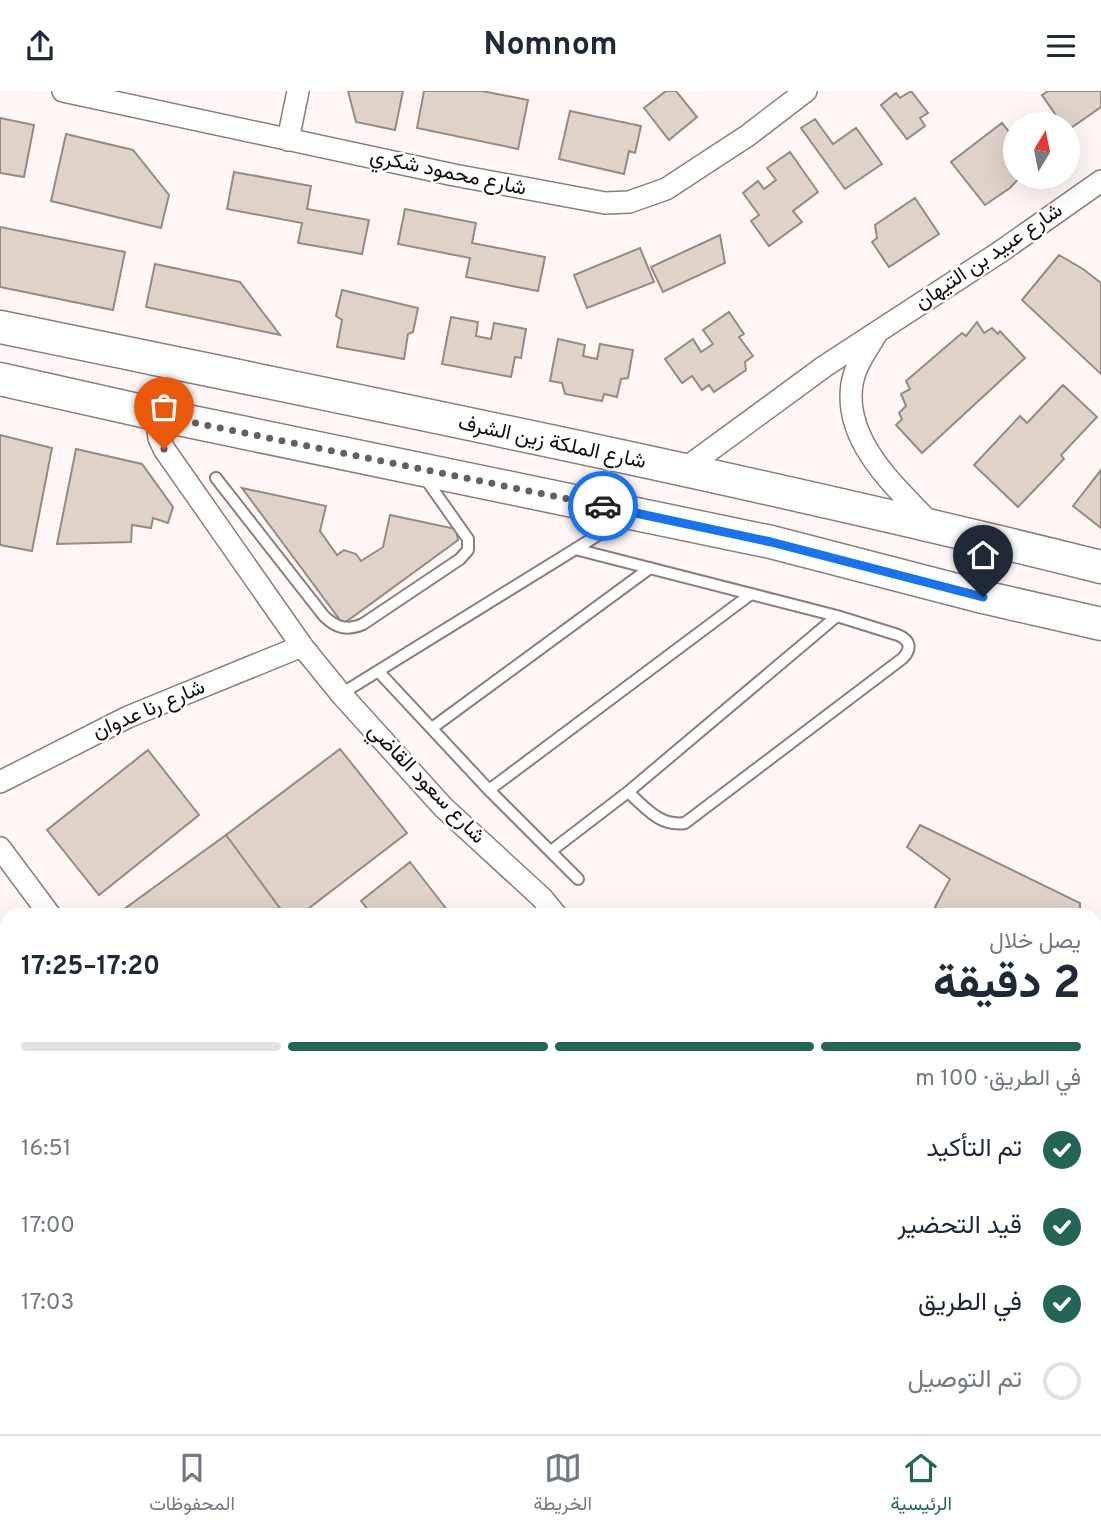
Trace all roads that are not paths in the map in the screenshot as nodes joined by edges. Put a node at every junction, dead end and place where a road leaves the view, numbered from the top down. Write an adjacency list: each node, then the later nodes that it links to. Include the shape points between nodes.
1 (63, 91): 4 (street, شارع محمود شكري)
2 (298, 91): 4 (street)
3 (806, 91): 4 (street, شارع محمود شكري, via 675,184 629,202 567,197)
4 (288, 140)
5 (1101, 181): 7 (street, شارع عبيد بن التيهان)
6 (0, 327): 11 (main road, شارع الملكة زين الشرف)
7 (876, 333): 11 (street, شارع عبيد بن التيهان); 14 (street, شارع عبيد بن التيهان, via 852,383 856,424 891,482)
8 (0, 379): 9 (main road)
9 (156, 415): 10 (main road); 21 (street, شارع سعود القاضي, via 164,449)
10 (417, 467): 12 (lane, via 468,539 468,550 352,628 332,624 324,616); 13 (main road)
11 (683, 470): 14 (main road, شارع الملكة زين الشرف)
12 (216, 478)
13 (635, 512): 15 (lane); 20 (main road)
14 (932, 525): 16 (main road, شارع الملكة زين الشرف)
15 (575, 549): 17 (lane); 22 (lane)
16 (1101, 567)
17 (650, 568): 18 (lane); 24 (lane)
18 (751, 594): 19 (lane); 26 (lane)
19 (837, 616): 27 (lane); 27 (lane, via 905,638 908,652 685,823 663,822)
20 (1101, 624)
21 (302, 646): 23 (street, شارع سعود القاضي); 25 (street, شارع رنا عدوان, via 128,717)
22 (378, 671): 23 (lane); 24 (lane)
23 (341, 694): 32 (street, شارع سعود القاضي, via 443,807)
24 (432, 728): 26 (lane)
25 (0, 782)
26 (489, 790): 29 (lane)
27 (628, 792): 29 (lane)
28 (0, 848): 31 (street)
29 (551, 851): 30 (lane)
30 (578, 879)
31 (45, 908)
32 (550, 908)

